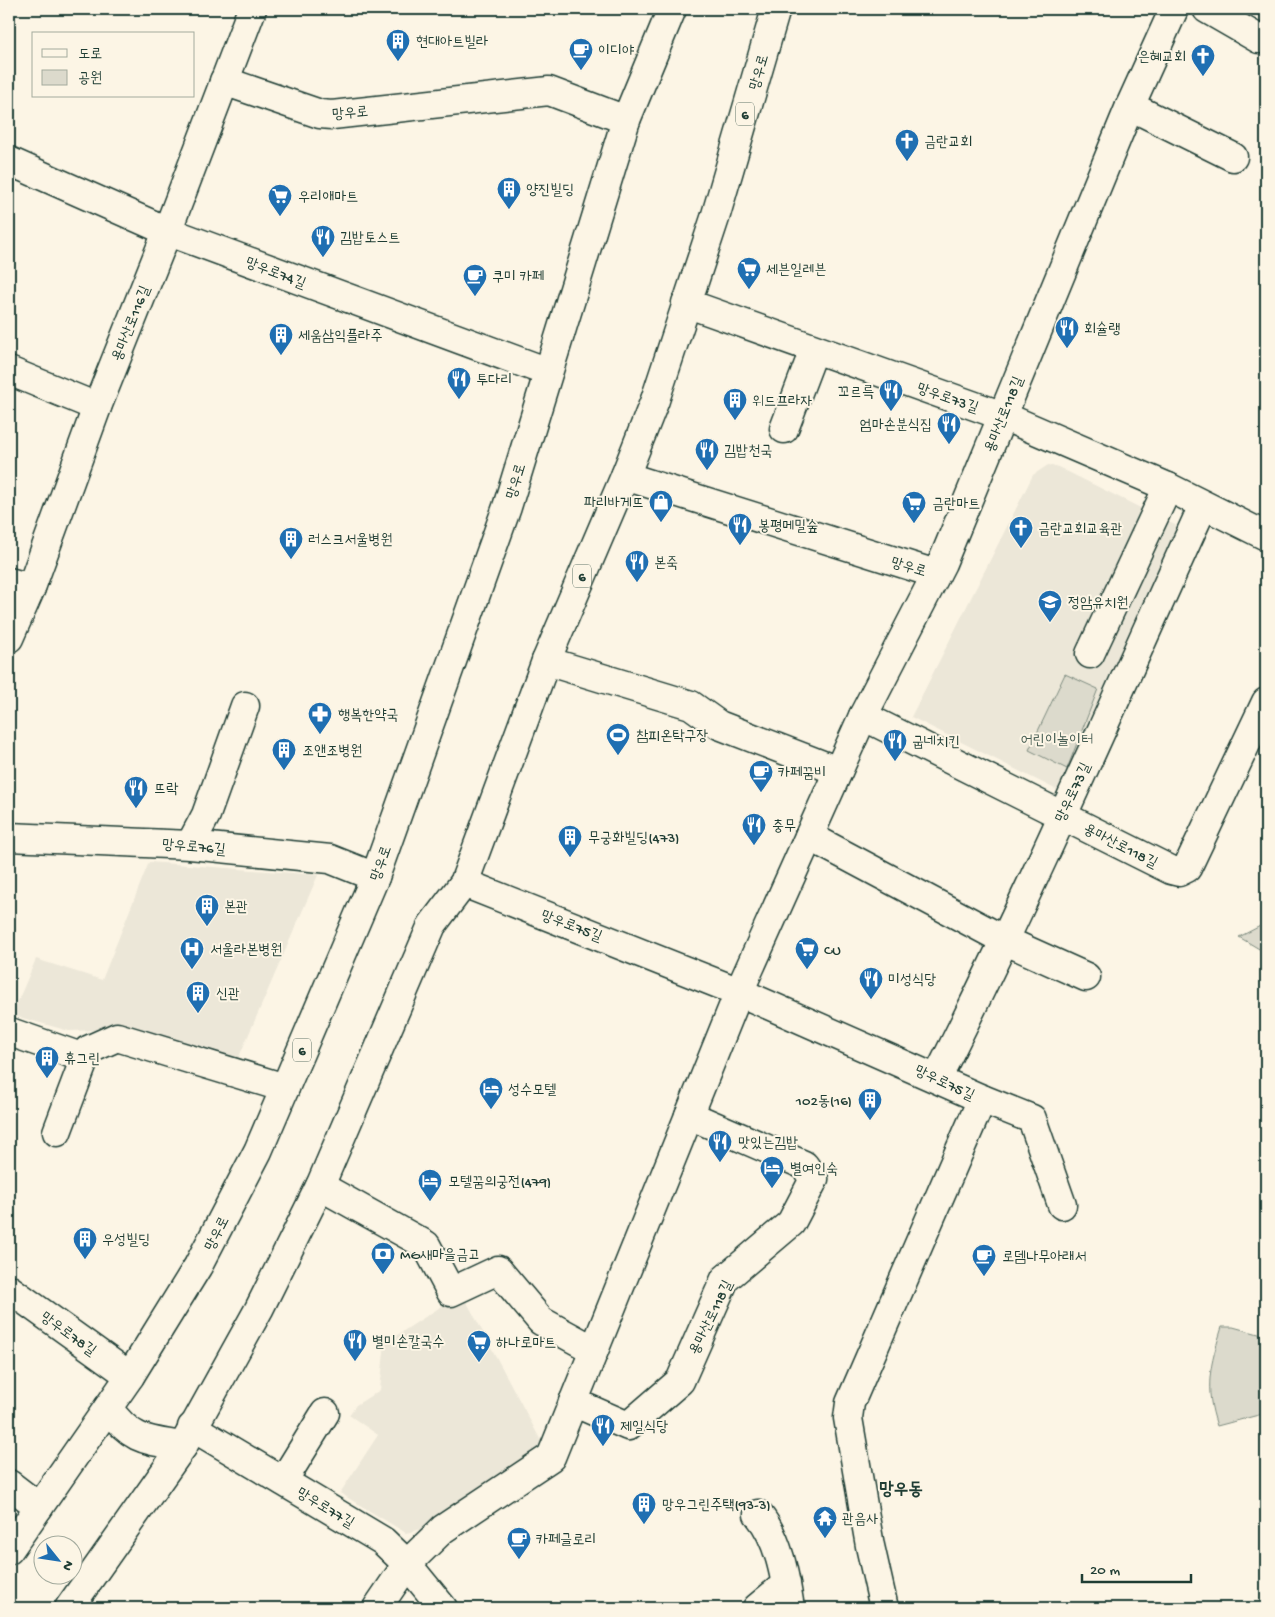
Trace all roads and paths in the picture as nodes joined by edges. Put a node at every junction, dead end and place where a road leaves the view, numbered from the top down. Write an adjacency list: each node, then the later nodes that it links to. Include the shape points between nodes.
1 (252, 9): 7 (street, 용마산로116길)
2 (672, 9): 9 (street, 망우로 / 6)
3 (776, 9): 13 (street, 망우로 / 6)
4 (1174, 9): 8 (street, 용마산로118길)
5 (1207, 9): 6 (street)
6 (1259, 39)
7 (224, 81): 9 (street, 망우로, via 320,114 549,91); 12 (street, 용마산로116길)
8 (1130, 106): 10 (street); 18 (street, 용마산로118길)
9 (626, 120): 16 (street, 망우로 / 6)
10 (1234, 157)
11 (9, 161): 12 (street, 망우로74길)
12 (167, 231): 16 (street, 망우로74길); 17 (street, 용마산로116길)
13 (686, 304): 14 (street, 망우로73길); 20 (street, 망우로 / 6, via 655,400)
14 (814, 350): 18 (street, 망우로73길); 19 (street)
15 (9, 371): 17 (street)
16 (548, 372): 37 (street, 망우로 / 6, via 507,507)
17 (97, 406): 25 (street, 용마산로116길)
18 (1003, 416): 21 (street, 망우로73길); 24 (street, 용마산로118길)
19 (784, 429)
20 (625, 476): 24 (street, 망우로); 28 (street, 망우로 / 6)
21 (1168, 487): 22 (street, 망우로73길); 27 (street)
22 (1203, 506): 23 (street, 망우로73길); 33 (street, 망우로73길)
23 (1266, 534)
24 (936, 574): 31 (street, 용마산로118길)
25 (20, 585): 26 (street, 용마산로116길)
26 (9, 638)
27 (1090, 654)
28 (546, 661): 32 (street, via 691,705 719,725); 38 (street, 망우로 / 6)
29 (1266, 702): 33 (street, 용마산로118길, via 1188,868 1179,872)
30 (245, 706): 36 (street, via 206,815)
31 (863, 716): 32 (street, 용마산로118길); 33 (street, 용마산로118길)
32 (838, 771): 34 (street, 용마산로118길)
33 (1061, 815): 39 (street, 망우로73길)
34 (809, 836): 39 (street); 41 (street, 용마산로118길)
35 (9, 837): 36 (street, 망우로76길)
36 (190, 845): 37 (street, 망우로76길, via 330,859)
37 (375, 877): 45 (street, 망우로 / 6)
38 (464, 883): 41 (street, 망우로75길); 49 (street, 망우로 / 6, via 432,925)
39 (1006, 941): 40 (street); 44 (street, 망우로73길)
40 (1086, 977)
41 (740, 992): 44 (street, 망우로75길); 47 (street, 용마산로118길)
42 (10, 1032): 43 (street)
43 (84, 1058): 45 (street, via 88,1050 117,1036); 48 (street)
44 (938, 1078): 46 (street, 망우로75길)
45 (285, 1088): 53 (street, 망우로 / 6, via 258,1151 198,1266)
46 (982, 1099): 50 (street, via 1032,1119); 69 (street, 망우로75길, via 850,1403 848,1418)
47 (689, 1115): 52 (street, 용마산로118길); 54 (street, 용마산로118길, via 804,1165 814,1180 792,1223 725,1279 680,1381 628,1426)
48 (57, 1132)
49 (320, 1186): 52 (street, via 426,1245 451,1292 498,1270 541,1321); 57 (street, 망우로 / 6, via 259,1309)
50 (1062, 1205)
51 (9, 1289): 53 (street, 망우로78길)
52 (594, 1350): 54 (street, 용마산로118길)
53 (130, 1376): 55 (street, 망우로 / 6)
54 (573, 1402): 63 (street, 용마산로118길, via 551,1458 443,1528)
55 (108, 1408): 57 (street, via 141,1440); 60 (street, 망우로 / 6)
56 (325, 1413): 58 (street)
57 (188, 1436): 58 (street, 망우로77길); 65 (street, 망우로 / 6)
58 (283, 1481): 63 (street, 망우로77길, via 382,1541)
59 (9, 1484): 60 (street)
60 (39, 1507): 62 (street, 망우로 / 6)
61 (758, 1514): 64 (street, via 770,1528)
62 (9, 1550)
63 (407, 1564): 66 (street, 용마산로118길); 67 (street, 망우로77길)
64 (788, 1596): 68 (street)
65 (69, 1608)
66 (377, 1608)
67 (443, 1608)
68 (757, 1608)
69 (884, 1608)

